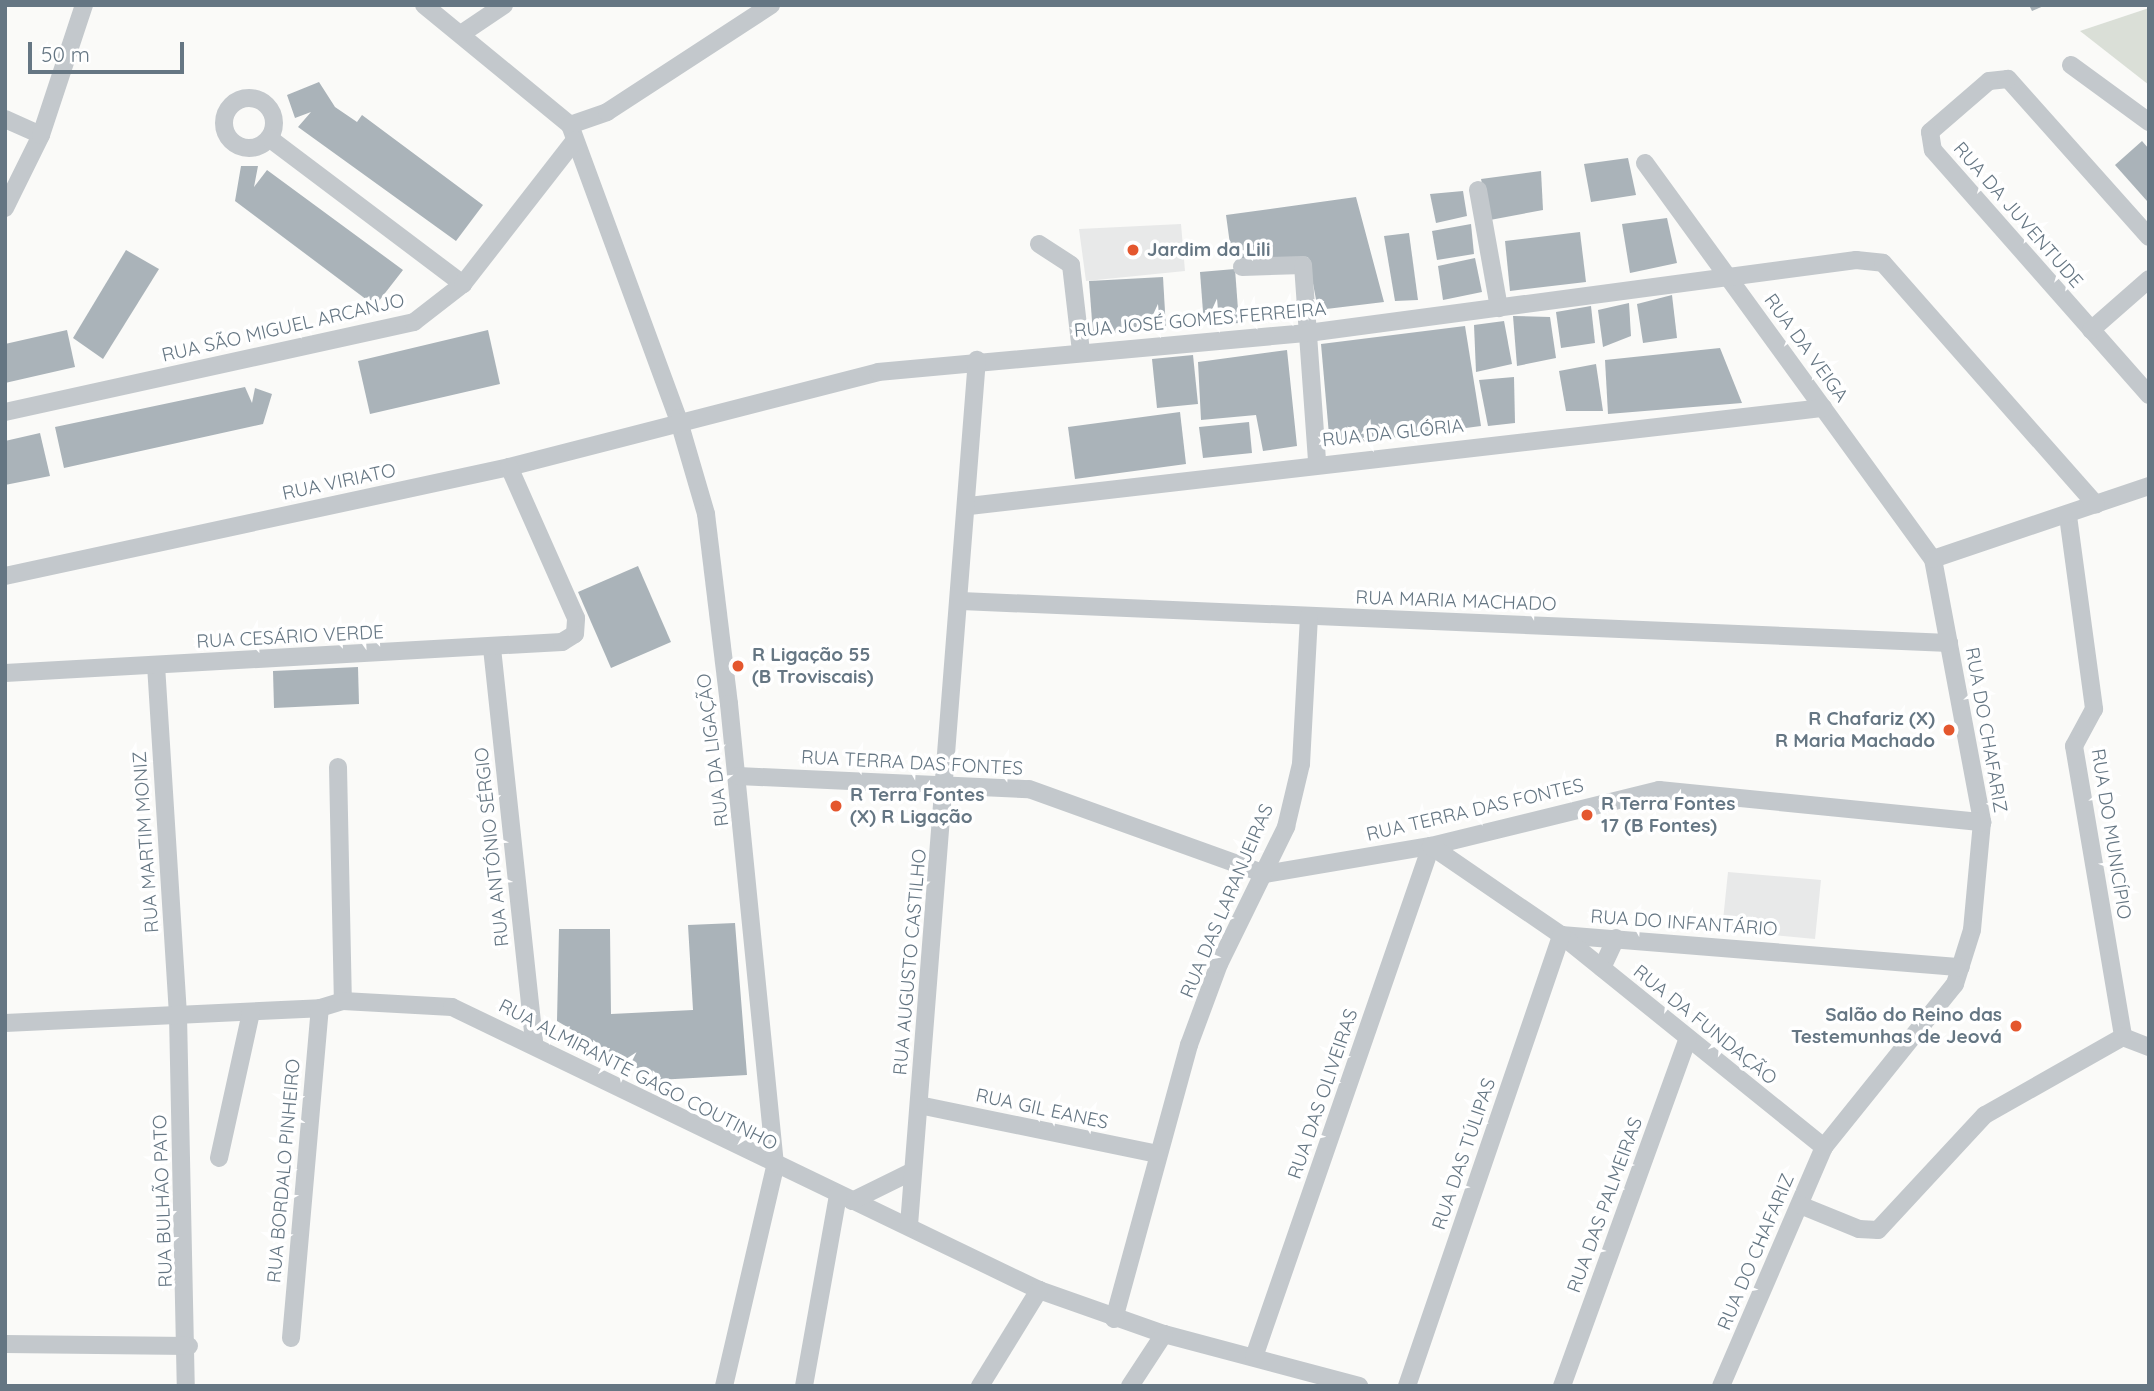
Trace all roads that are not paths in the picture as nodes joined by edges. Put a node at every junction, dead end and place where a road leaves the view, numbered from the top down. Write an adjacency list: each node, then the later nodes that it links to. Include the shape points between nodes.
1 (84, 5): 10 (street)
2 (424, 5): 5 (street)
3 (504, 5): 5 (street)
4 (771, 5): 9 (street)
5 (461, 34): 9 (street)
6 (2071, 65): 8 (street)
7 (5, 119): 10 (street)
8 (2149, 122)
9 (572, 133): 20 (street, RUA SÃO MIGUEL ARCANJO); 29 (street, RUA DA LIGAÇÃO)
10 (41, 135): 14 (street)
11 (269, 138): 20 (street)
12 (1645, 163): 18 (street, RUA DA VEIGA)
13 (1478, 190): 21 (street)
14 (5, 208)
15 (2149, 237): 22 (street, RUA DA JUVENTUDE, via 2008,79 1989,81 1930,132 1933,150)
16 (1040, 244): 24 (street, via 1071,265)
17 (1242, 267): 23 (street, via 1303,265)
18 (1729, 278): 21 (street, RUA JOSÉ GOMES FERREIRA); 27 (street, RUA DA VEIGA); 33 (street, RUA JOSÉ GOMES FERREIRA, via 1856,260 1883,263)
19 (2149, 279): 22 (street)
20 (463, 284): 28 (street, RUA SÃO MIGUEL ARCANJO, via 414,322)
21 (1499, 308): 23 (street, RUA JOSÉ GOMES FERREIRA)
22 (2091, 330): 26 (street, RUA DA JUVENTUDE)
23 (1308, 332): 24 (street, RUA JOSÉ GOMES FERREIRA); 30 (street)
24 (1081, 351): 25 (street, RUA JOSÉ GOMES FERREIRA)
25 (977, 360): 29 (street, RUA JOSÉ GOMES FERREIRA, via 878,372); 34 (street, RUA AUGUSTO CASTILHO)
26 (2149, 396)
27 (1823, 408): 30 (street, RUA DA GLÓRIA); 36 (street, RUA DA VEIGA)
28 (5, 412)
29 (678, 418): 31 (street, RUA VIRIATO); 45 (street, RUA DA LIGAÇÃO, via 706,514)
30 (1317, 462): 34 (street, RUA DA GLÓRIA)
31 (509, 467): 37 (street, RUA VIRIATO); 41 (street, RUA CESÁRIO VERDE, via 576,618 575,634 562,642)
32 (2149, 486): 33 (street)
33 (2096, 505): 35 (street)
34 (969, 506): 38 (street, RUA AUGUSTO CASTILHO)
35 (2068, 516): 36 (street); 59 (street, RUA DO MUNICÍPIO, via 2094,709 2074,746)
36 (1933, 559): 40 (street, RUA DO CHAFARIZ)
37 (5, 576)
38 (961, 601): 39 (street, RUA MARIA MACHADO); 46 (street, RUA AUGUSTO CASTILHO)
39 (1310, 616): 40 (street, RUA MARIA MACHADO); 49 (street, RUA DAS LARANJEIRAS, via 1301,764 1286,827)
40 (1949, 643): 47 (street, RUA DO CHAFARIZ)
41 (492, 648): 42 (street, RUA CESÁRIO VERDE); 61 (street, RUA ANTÓNIO SÉRGIO)
42 (156, 665): 43 (street, RUA CESÁRIO VERDE); 57 (street, RUA MARTIM MONIZ)
43 (5, 673)
44 (338, 767): 54 (street)
45 (738, 776): 46 (street, RUA TERRA DAS FONTES); 67 (street, RUA DA LIGAÇÃO)
46 (945, 785): 49 (street, RUA TERRA DAS FONTES, via 1029,789); 63 (street, RUA AUGUSTO CASTILHO)
47 (1982, 822): 48 (street, RUA TERRA DAS FONTES, via 1659,790); 52 (street, RUA DO CHAFARIZ, via 1972,930)
48 (1431, 846): 49 (street, RUA TERRA DAS FONTES); 50 (street); 78 (street, RUA DAS OLIVEIRAS)
49 (1265, 874): 65 (street, RUA DAS LARANJEIRAS, via 1219,964)
50 (1560, 935): 51 (street, RUA DO INFANTÁRIO); 53 (street, RUA DA FUNDAÇÃO); 86 (street, RUA DAS TÚLIPAS)
51 (1616, 938): 52 (street, RUA DO INFANTÁRIO); 53 (street)
52 (1961, 967): 64 (street, RUA DO CHAFARIZ, via 1955,984)
53 (1602, 968): 60 (street, RUA DA FUNDAÇÃO)
54 (344, 1001): 55 (street, RUA ALMIRANTE GAGO COUTINHO); 61 (street, RUA ALMIRANTE GAGO COUTINHO, via 452,1007)
55 (320, 1008): 56 (street, RUA ALMIRANTE GAGO COUTINHO); 75 (street, RUA BORDALO PINHEIRO)
56 (251, 1012): 57 (street, RUA ALMIRANTE GAGO COUTINHO); 66 (street)
57 (178, 1015): 58 (street, RUA ALMIRANTE GAGO COUTINHO); 77 (street, RUA BULHÃO PATO)
58 (5, 1023)
59 (2123, 1037): 62 (street); 70 (street, via 1985,1115 1878,1230 1859,1229)
60 (1688, 1038): 64 (street, RUA DA FUNDAÇÃO); 87 (street, RUA DAS PALMEIRAS)
61 (534, 1042): 67 (street, RUA ALMIRANTE GAGO COUTINHO)
62 (2149, 1047)
63 (919, 1105): 65 (street, RUA GIL EANES); 68 (street, RUA AUGUSTO CASTILHO)
64 (1824, 1147): 70 (street, RUA DO CHAFARIZ)
65 (1157, 1154): 73 (street, RUA DAS LARANJEIRAS)
66 (219, 1158)
67 (775, 1167): 69 (street, RUA ALMIRANTE GAGO COUTINHO); 81 (street, RUA DA LIGAÇÃO)
68 (914, 1171): 69 (street); 71 (street, RUA AUGUSTO CASTILHO)
69 (845, 1198): 71 (street, RUA ALMIRANTE GAGO COUTINHO); 82 (street)
70 (1800, 1205): 88 (street, RUA DO CHAFARIZ)
71 (909, 1225): 72 (street, RUA ALMIRANTE GAGO COUTINHO)
72 (1039, 1290): 73 (street, RUA ALMIRANTE GAGO COUTINHO); 83 (street)
73 (1114, 1319): 74 (street, RUA ALMIRANTE GAGO COUTINHO)
74 (1164, 1334): 78 (street, RUA ALMIRANTE GAGO COUTINHO); 84 (street)
75 (291, 1338)
76 (5, 1344): 77 (street)
77 (189, 1346): 80 (street, RUA BULHÃO PATO)
78 (1254, 1357): 79 (street, RUA ALMIRANTE GAGO COUTINHO)
79 (1339, 1383): 85 (street, RUA ALMIRANTE GAGO COUTINHO)
80 (186, 1386)
81 (724, 1386)
82 (804, 1386)
83 (980, 1386)
84 (1130, 1386)
85 (1359, 1386)
86 (1407, 1386)
87 (1562, 1386)
88 (1721, 1386)

